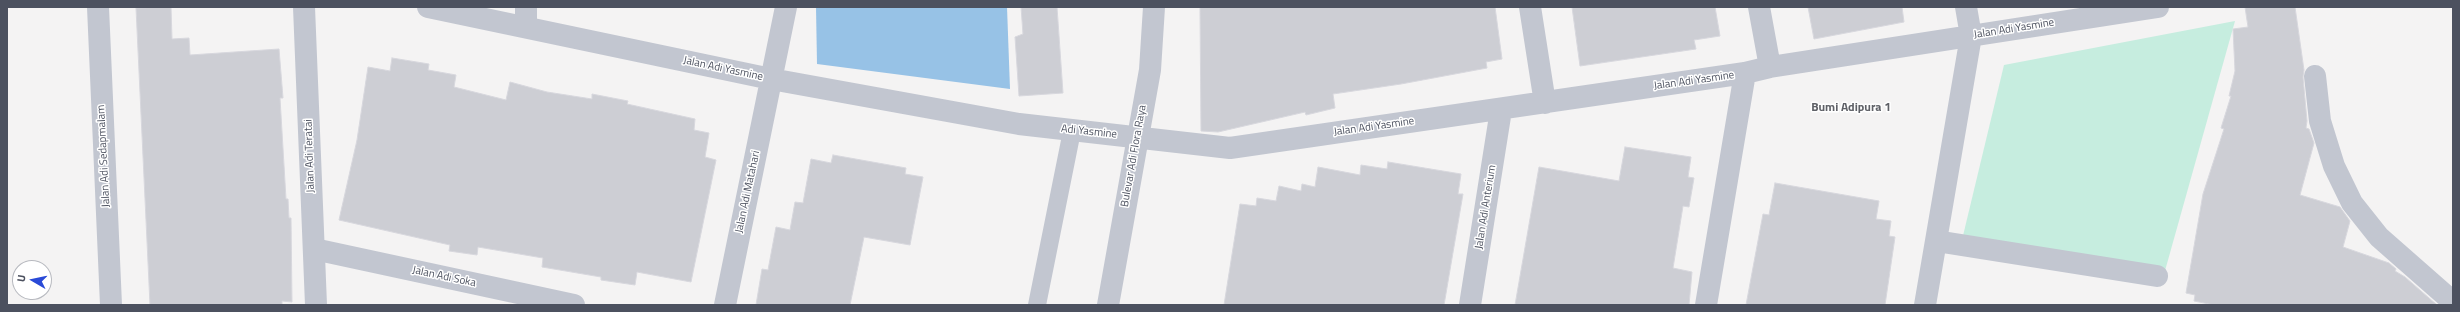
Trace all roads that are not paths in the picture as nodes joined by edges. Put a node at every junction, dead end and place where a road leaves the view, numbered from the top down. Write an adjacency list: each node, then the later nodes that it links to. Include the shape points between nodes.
1 (98, 7): 26 (street, Jalan Adi Sedapmalam)
2 (304, 7): 23 (street, Jalan Adi Teratai)
3 (428, 7): 10 (street, Jalan Adi Yasmine)
4 (786, 7): 15 (street, Jalan Adi Matahari)
5 (1154, 7): 20 (street, Bulevar Adi Flora Raya, via 1150,70)
6 (1530, 7): 16 (street)
7 (1759, 7): 12 (street)
8 (1966, 7): 11 (street)
9 (2158, 7): 11 (street, Jalan Adi Yasmine)
10 (526, 17): 15 (street, Jalan Adi Yasmine)
11 (1971, 36): 12 (street, Jalan Adi Yasmine); 22 (street)
12 (1770, 67): 13 (street, Jalan Adi Yasmine)
13 (1745, 73): 16 (street, Jalan Adi Yasmine); 33 (street)
14 (2315, 76): 25 (street, via 2320,121 2334,166 2352,203 2379,237)
15 (771, 79): 18 (street, Jalan Adi Yasmine); 29 (street, Jalan Adi Matahari)
16 (1545, 103): 17 (street, Jalan Adi Yasmine)
17 (1501, 110): 21 (street, Jalan Adi Yasmine); 32 (street, Jalan Adi Anterium)
18 (1019, 124): 19 (street, Adi Yasmine)
19 (1072, 131): 20 (street, Adi Yasmine); 30 (lane)
20 (1137, 137): 21 (street, Adi Yasmine); 31 (street, Bulevar Adi Flora Raya)
21 (1230, 148)
22 (1936, 241): 24 (street); 34 (street)
23 (314, 249): 27 (street, Jalan Adi Teratai); 28 (street, Jalan Adi Soka)
24 (2157, 276)
25 (2453, 302)
26 (111, 305)
27 (316, 305)
28 (574, 305)
29 (725, 305)
30 (1037, 305)
31 (1108, 305)
32 (1470, 305)
33 (1706, 305)
34 (1924, 305)

